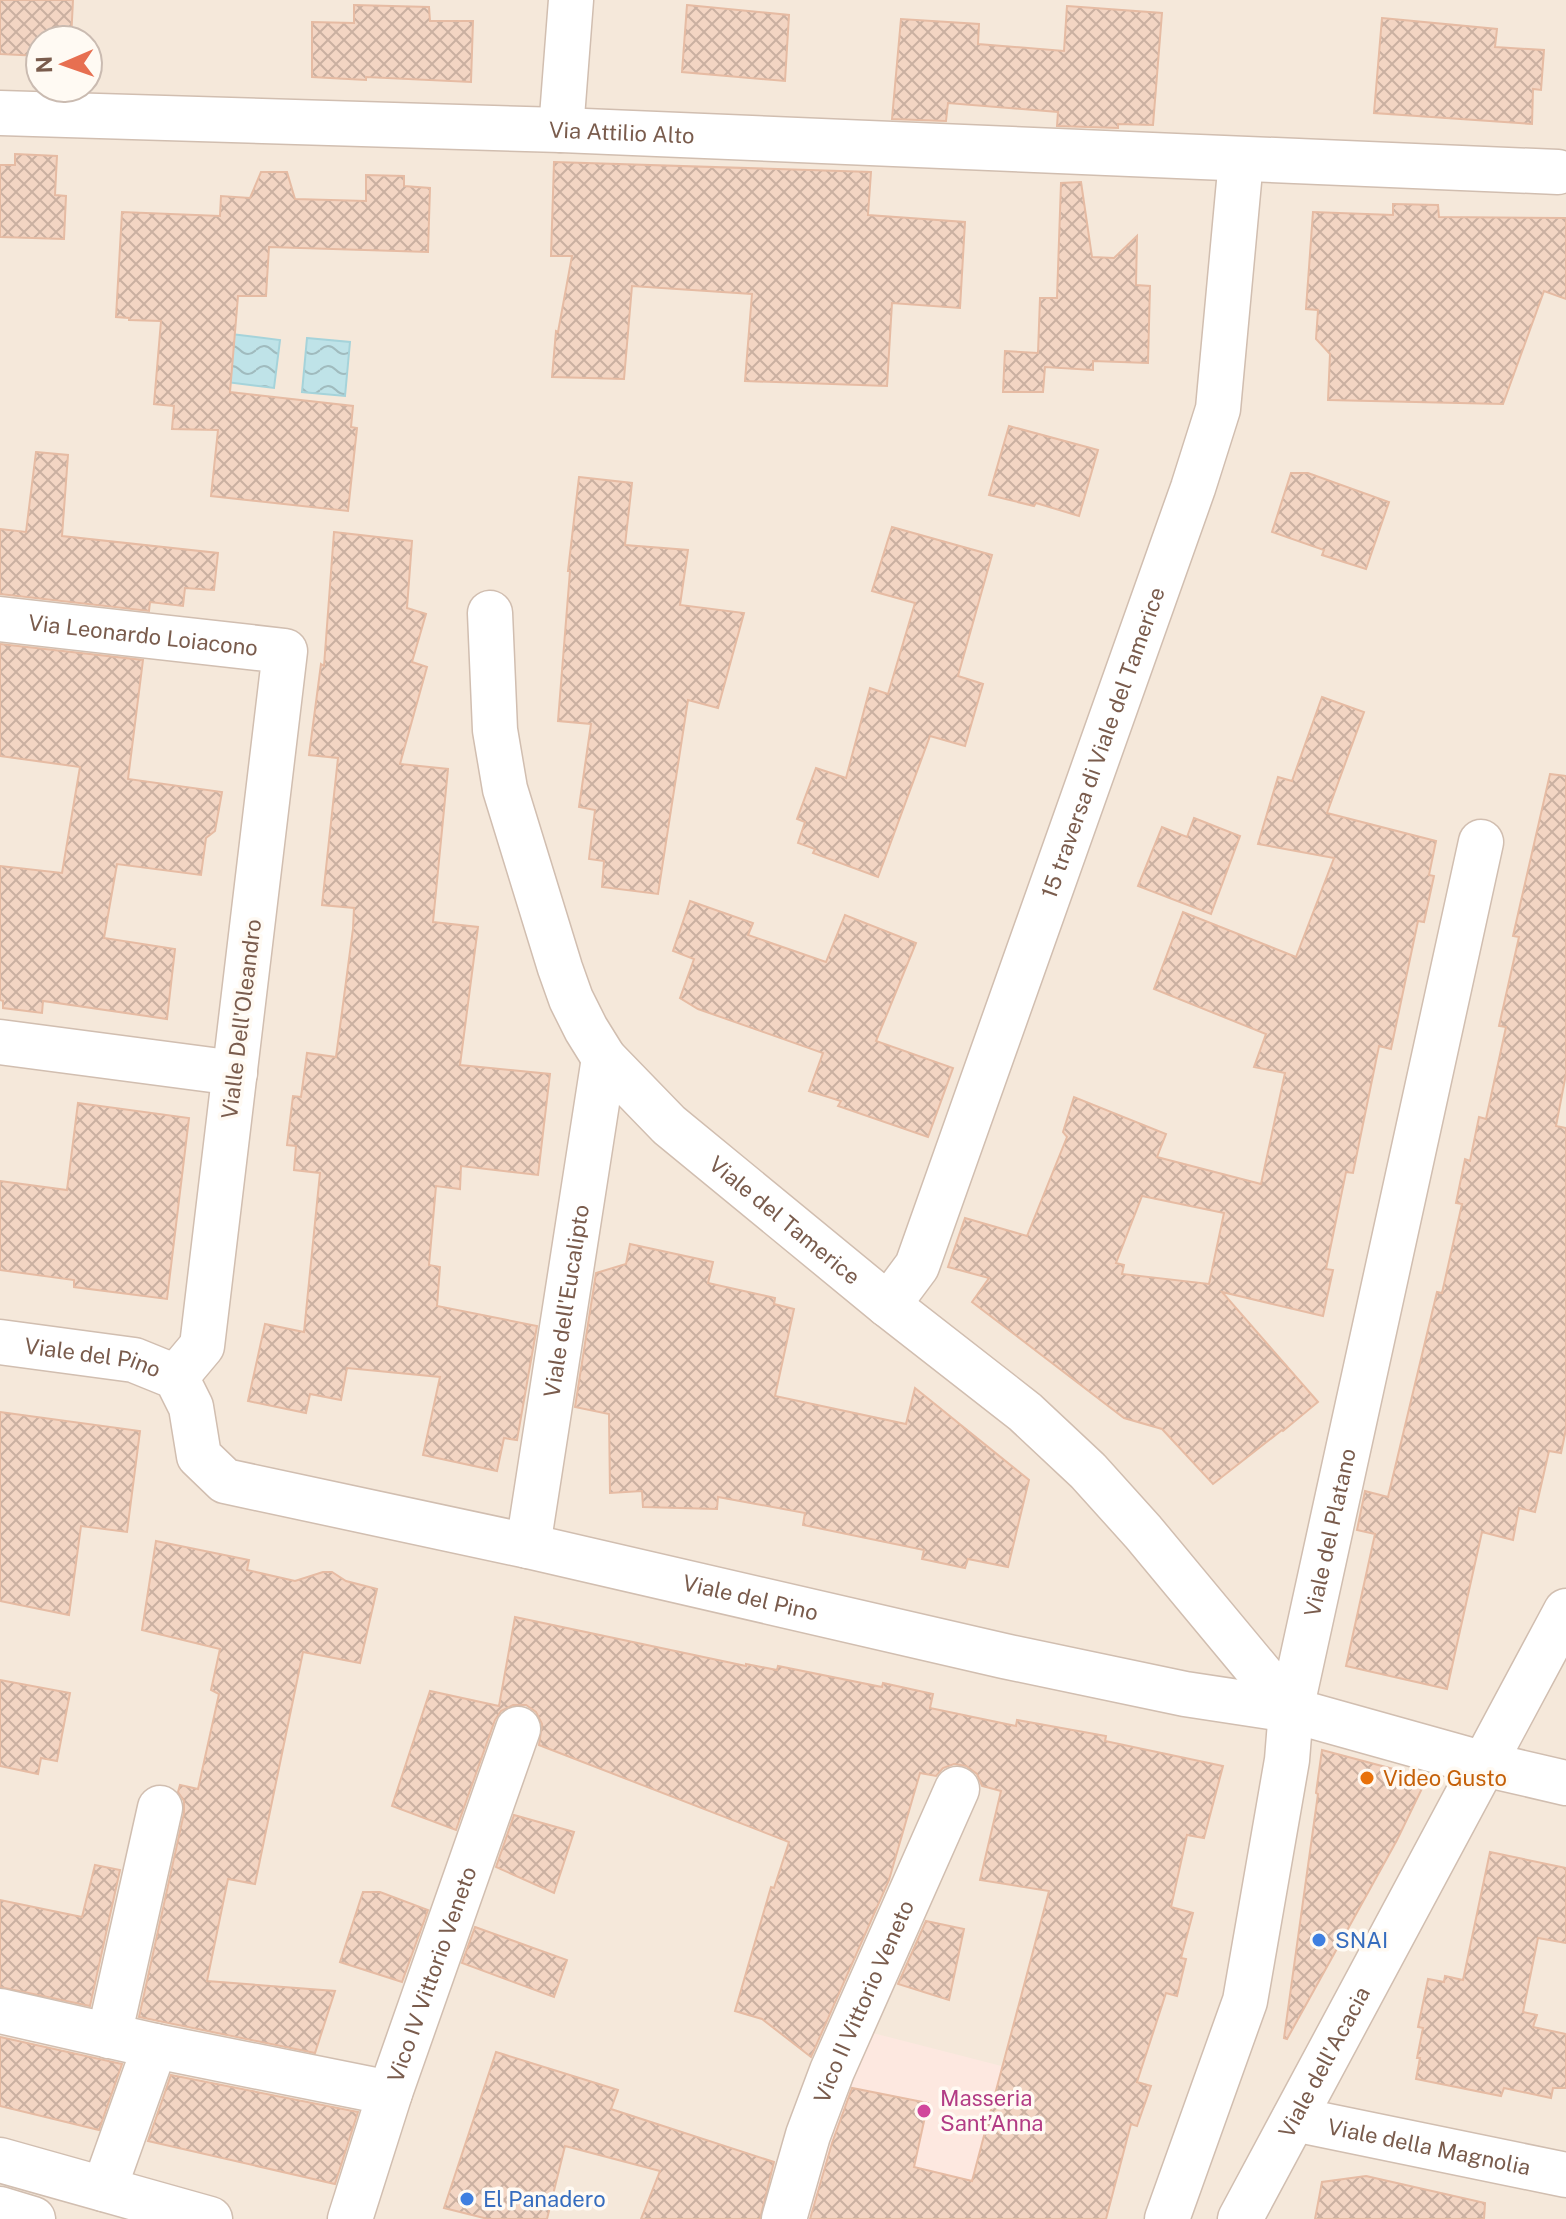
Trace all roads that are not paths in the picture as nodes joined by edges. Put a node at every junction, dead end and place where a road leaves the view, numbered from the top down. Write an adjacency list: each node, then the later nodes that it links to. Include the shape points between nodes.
1 (571, 0): 3 (street)
2 (0, 113): 3 (street, Via Attilio Alto)
3 (561, 130): 4 (street, Via Attilio Alto)
4 (1241, 160): 5 (street, Via Attilio Alto); 13 (street, 15 traversa di Viale del Tamerice, via 1218,409 917,1266)
5 (1558, 172)
6 (490, 613): 11 (street, Viale del Tamerice, via 495,730 505,789 560,968)
7 (0, 619): 8 (street, Via Leonardo Loiacono)
8 (285, 651): 12 (street, Vialle Dell'Oleandro)
9 (1481, 842): 18 (street, Viale del Platano)
10 (0, 1042): 12 (street)
11 (604, 1058): 13 (street, Viale del Tamerice, via 669,1125); 16 (street, Viale dell'Eucalipto)
12 (235, 1073): 15 (street, Vialle Dell'Oleandro, via 202,1346)
13 (888, 1305): 18 (street, Viale del Tamerice, via 1025,1412 1088,1471)
14 (0, 1342): 15 (street, Viale del Pino, via 134,1360)
15 (176, 1377): 16 (street, Viale del Pino, via 191,1407 199,1456 225,1481)
16 (528, 1546): 18 (street, Viale del Pino, via 1004,1656)
17 (1566, 1611): 20 (street, Viale dell'Acacia)
18 (1291, 1710): 20 (street, Viale del Pino); 37 (street, Viale del Platano, via 1245,2001)
19 (518, 1729): 27 (street, Vico IV Vittorio Veneto)
20 (1484, 1764): 21 (street, Viale del Pino); 28 (street, Viale dell'Acacia)
21 (1566, 1783)
22 (957, 1789): 36 (street, Vico II Vittorio Veneto, via 832,2071)
23 (160, 1808): 25 (street)
24 (0, 2011): 25 (street)
25 (109, 2036): 26 (street)
26 (155, 2046): 27 (street); 31 (street)
27 (390, 2093): 35 (street, Vico IV Vittorio Veneto)
28 (1294, 2119): 30 (street, Viale della Magnolia); 38 (street, Viale dell'Acacia)
29 (0, 2160): 31 (street)
30 (1566, 2175)
31 (104, 2189): 34 (street)
32 (0, 2209): 33 (street)
33 (33, 2219)
34 (210, 2219)
35 (350, 2219)
36 (784, 2219)
37 (1167, 2219)
38 (1240, 2219)

